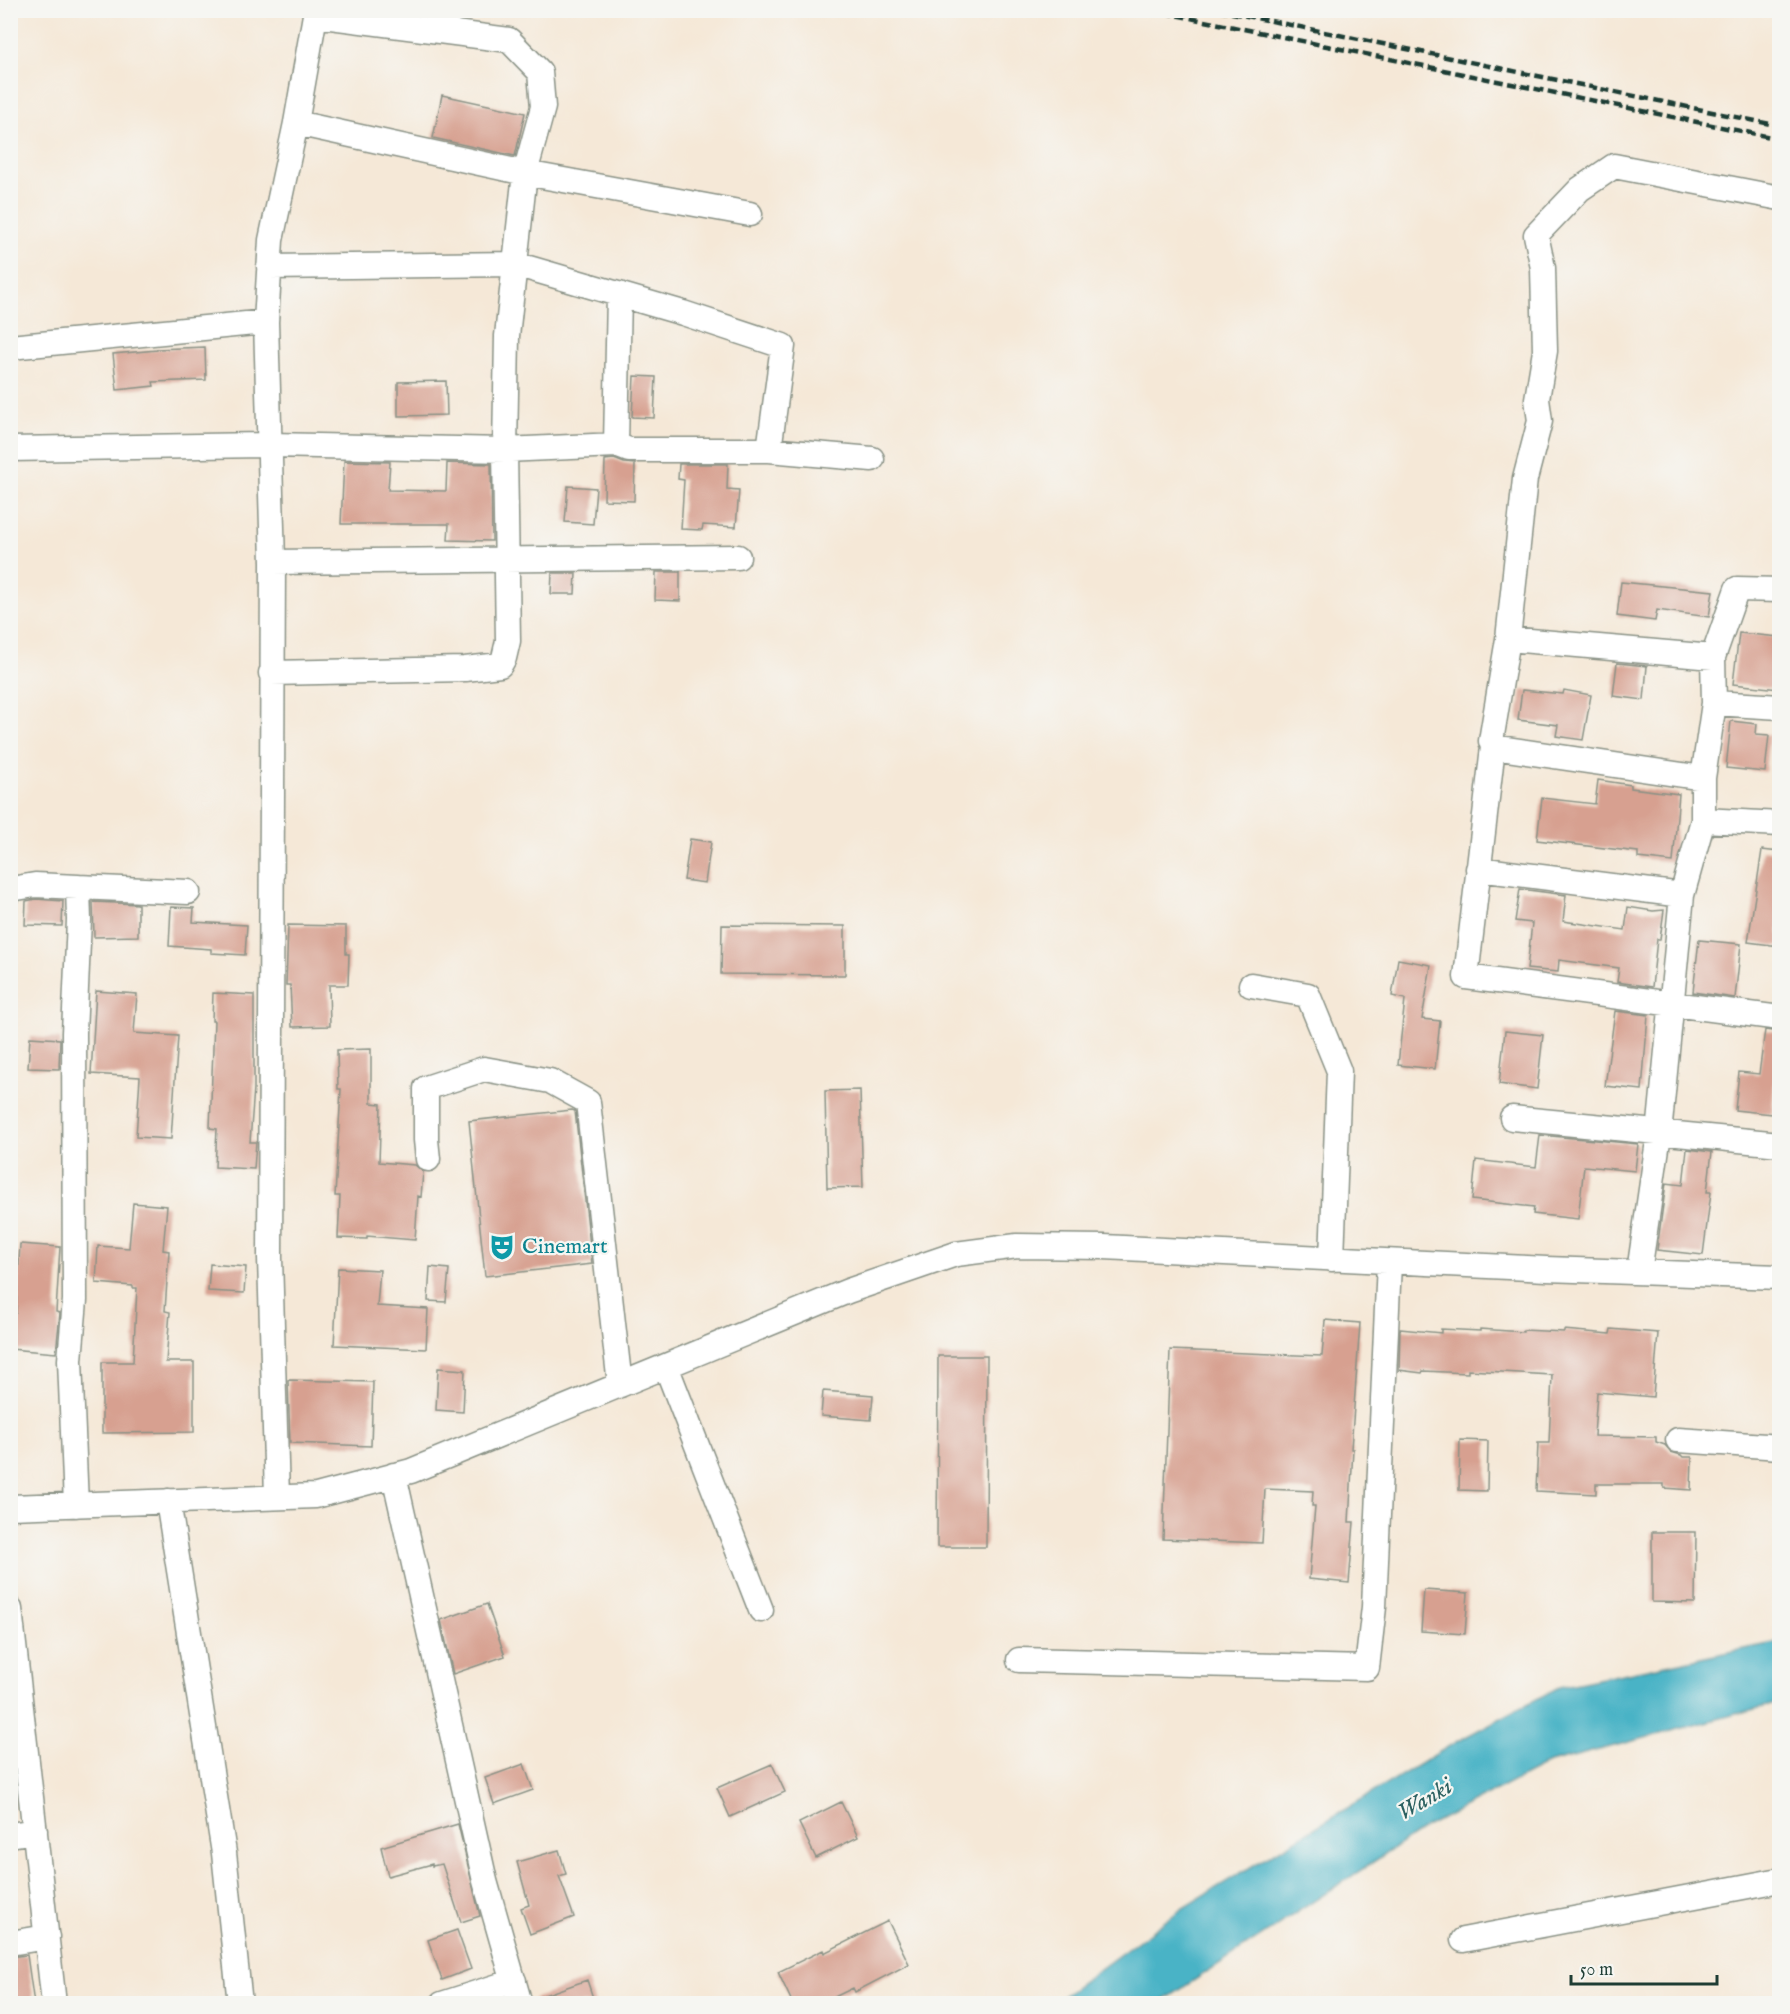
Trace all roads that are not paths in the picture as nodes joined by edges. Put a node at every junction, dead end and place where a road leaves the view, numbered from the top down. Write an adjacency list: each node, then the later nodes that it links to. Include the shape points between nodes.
1 (296, 123): 2 (street); 2 (street, via 315,15 509,40 540,72 543,107); 6 (street, via 271,240)
2 (525, 173): 4 (street); 5 (street)
3 (1779, 198): 20 (street, via 1614,166 1580,189 1536,235 1544,268 1545,351 1537,399 1540,421 1525,479)
4 (750, 214)
5 (514, 264): 6 (street); 7 (street); 13 (street, via 507,336)
6 (269, 267): 8 (street)
7 (619, 294): 11 (street); 14 (street, via 783,346)
8 (266, 322): 9 (street); 10 (street)
9 (10, 347)
10 (271, 445): 12 (street); 13 (street); 18 (street)
11 (616, 445): 13 (street); 14 (street, via 629,450)
12 (10, 449)
13 (505, 450): 17 (street)
14 (769, 450): 15 (street)
15 (872, 459)
16 (738, 557): 17 (street)
17 (506, 560): 18 (street); 22 (street, via 508,640 500,664 465,669)
18 (273, 562): 22 (street)
19 (1779, 590): 21 (street, via 1737,590)
20 (1508, 639): 21 (street); 25 (street)
21 (1713, 657): 23 (street)
22 (271, 673): 50 (street, via 270,1258)
23 (1714, 704): 24 (street); 26 (street)
24 (1779, 707)
25 (1493, 747): 26 (street); 29 (street)
26 (1703, 778): 27 (street)
27 (1703, 820): 28 (street); 33 (street)
28 (1779, 824)
29 (1478, 869): 33 (street); 35 (street, via 1466,978)
30 (78, 887): 31 (street); 32 (street); 52 (street, via 75,1300 70,1360)
31 (17, 888)
32 (188, 892)
33 (1682, 895): 35 (street)
34 (1251, 985): 41 (street, via 1308,995 1339,1071)
35 (1672, 1006): 36 (street); 38 (street)
36 (1779, 1018)
37 (1512, 1118): 38 (street)
38 (1659, 1134): 39 (street); 43 (street)
39 (1779, 1144)
40 (428, 1159): 46 (street, via 426,1088 484,1069 550,1081 588,1102)
41 (1332, 1259): 42 (street); 45 (street, via 1104,1247 1017,1246 956,1254 848,1292)
42 (1389, 1262): 43 (street); 56 (street, via 1374,1607 1366,1668)
43 (1639, 1272): 44 (street)
44 (1779, 1276)
45 (666, 1366): 46 (street); 55 (street)
46 (620, 1385): 49 (street)
47 (1678, 1440): 48 (street)
48 (1779, 1447)
49 (394, 1475): 50 (street, via 316,1496); 64 (street, via 485,1881)
50 (278, 1497): 51 (street)
51 (168, 1502): 52 (street); 66 (street, via 224,1853)
52 (76, 1505): 53 (street)
53 (10, 1507)
54 (10, 1609): 57 (street)
55 (761, 1610)
56 (1018, 1660)
57 (17, 1734): 58 (street)
58 (35, 1831): 59 (street); 61 (street)
59 (10, 1835)
60 (1779, 1880): 62 (street)
61 (47, 1937): 63 (street); 65 (street)
62 (1464, 1940)
63 (10, 1943)
64 (517, 1992): 67 (street)
65 (54, 2004)
66 (240, 2004)
67 (442, 2004)

